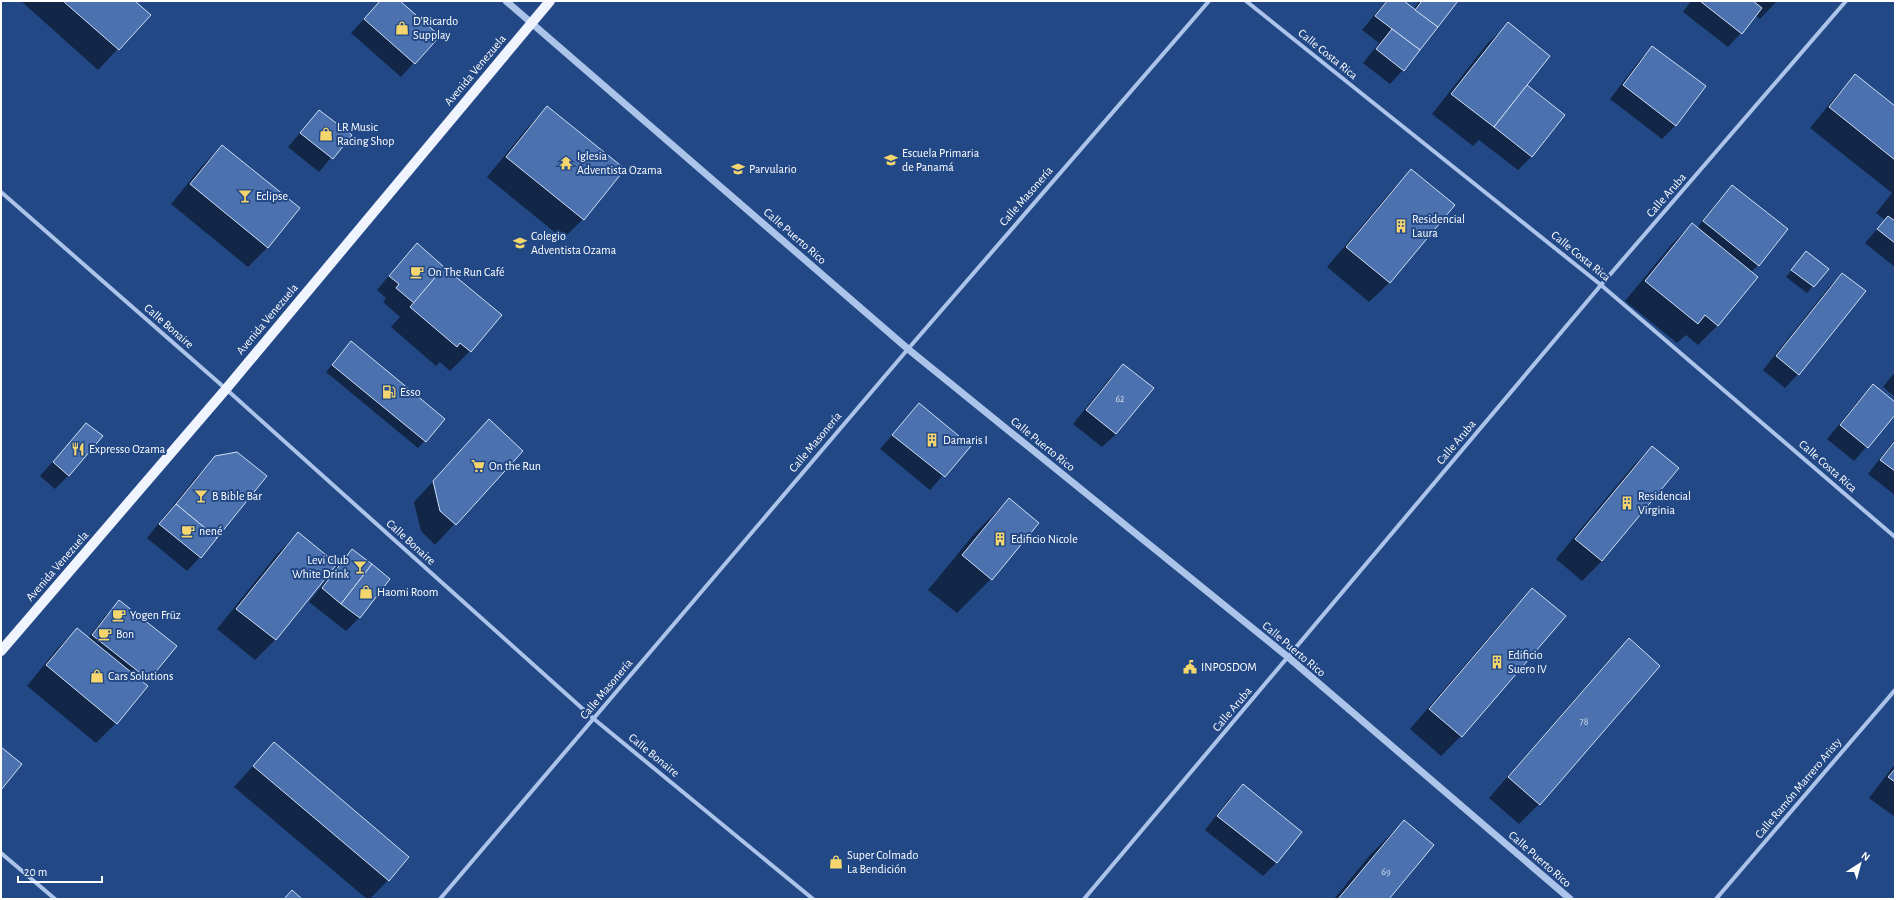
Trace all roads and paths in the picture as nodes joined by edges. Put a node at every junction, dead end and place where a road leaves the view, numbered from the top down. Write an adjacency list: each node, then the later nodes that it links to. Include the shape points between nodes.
1 (506, 1): 6 (street, Calle Puerto Rico)
2 (550, 1): 6 (main road, Avenida Venezuela)
3 (1209, 1): 9 (street, Calle Masonería)
4 (1246, 1): 8 (street, Calle Costa Rica)
5 (1846, 1): 8 (street, Calle Aruba)
6 (531, 23): 9 (street, Calle Puerto Rico); 10 (main road, Avenida Venezuela)
7 (1, 192): 10 (street, Calle Bonaire)
8 (1601, 285): 11 (street, Calle Costa Rica); 13 (street, Calle Aruba)
9 (908, 349): 13 (street, Calle Puerto Rico); 15 (street, Calle Masonería)
10 (226, 389): 12 (main road, Avenida Venezuela); 15 (street, Calle Bonaire)
11 (1895, 536)
12 (1, 651)
13 (1288, 657): 20 (street, Calle Aruba); 21 (street, Calle Puerto Rico)
14 (1895, 690): 22 (street, Calle Ramón Marrero Aristy)
15 (594, 719): 18 (street, Calle Masonería); 19 (street, Calle Bonaire)
16 (1, 853): 17 (street)
17 (55, 899)
18 (440, 899)
19 (813, 899)
20 (1084, 899)
21 (1570, 899)
22 (1716, 899)

